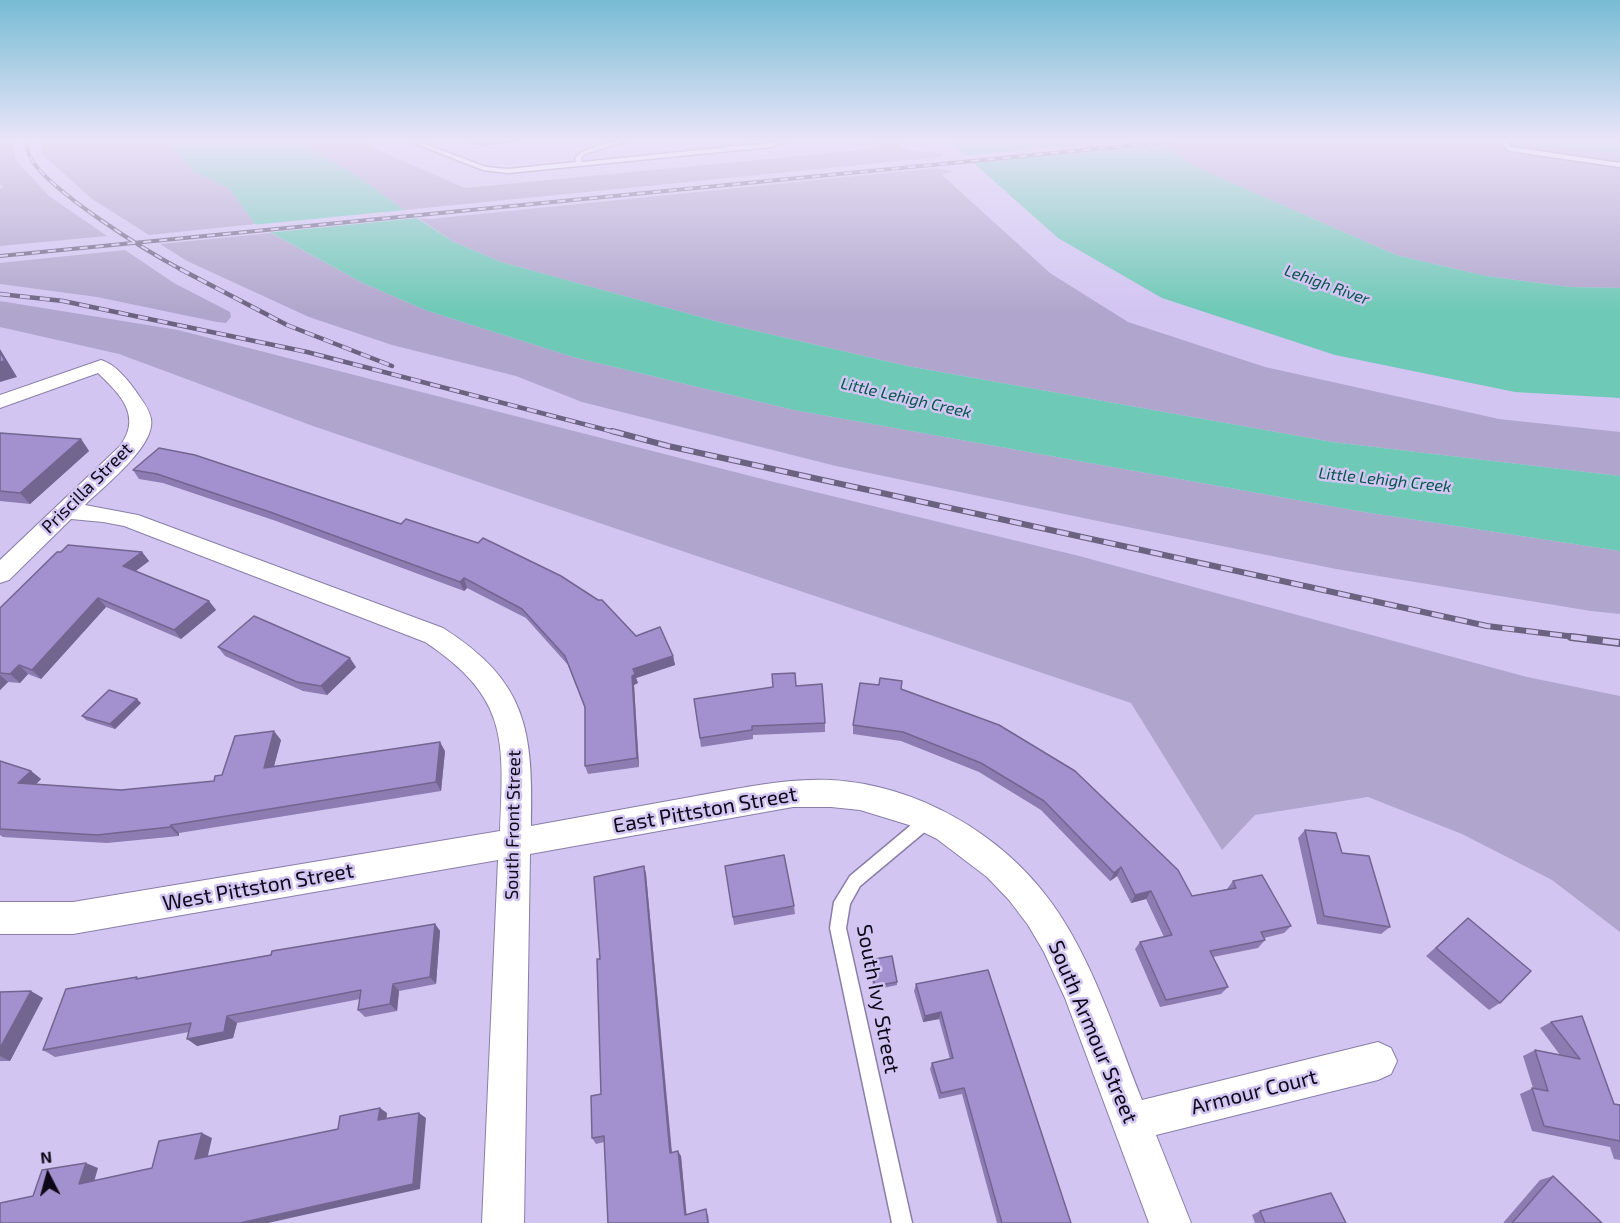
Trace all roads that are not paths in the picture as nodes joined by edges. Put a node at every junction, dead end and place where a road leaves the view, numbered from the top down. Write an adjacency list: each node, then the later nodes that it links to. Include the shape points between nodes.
1 (0, 402): 2 (street, Priscilla Street, via 101,366 116,379 140,414 141,426 127,452)
2 (65, 511): 3 (street, Priscilla Street); 5 (street, South Front Street, via 130,520 434,635 461,651 484,672 504,704 514,736)
3 (0, 574)
4 (929, 819): 5 (street, East Pittston Street, via 861,797 823,792 783,794); 8 (street, South Armour Street, via 972,845 1012,880 1041,915 1075,979); 10 (lane, South Ivy Street, via 855,881 842,902 838,928)
5 (514, 843): 6 (street, West Pittston Street, via 73,918); 9 (street, South Front Street)
6 (0, 918)
7 (1378, 1061): 8 (street, Armour Court)
8 (1131, 1122): 11 (street, South Armour Street)
9 (503, 1223)
10 (902, 1223)
11 (1170, 1223)

